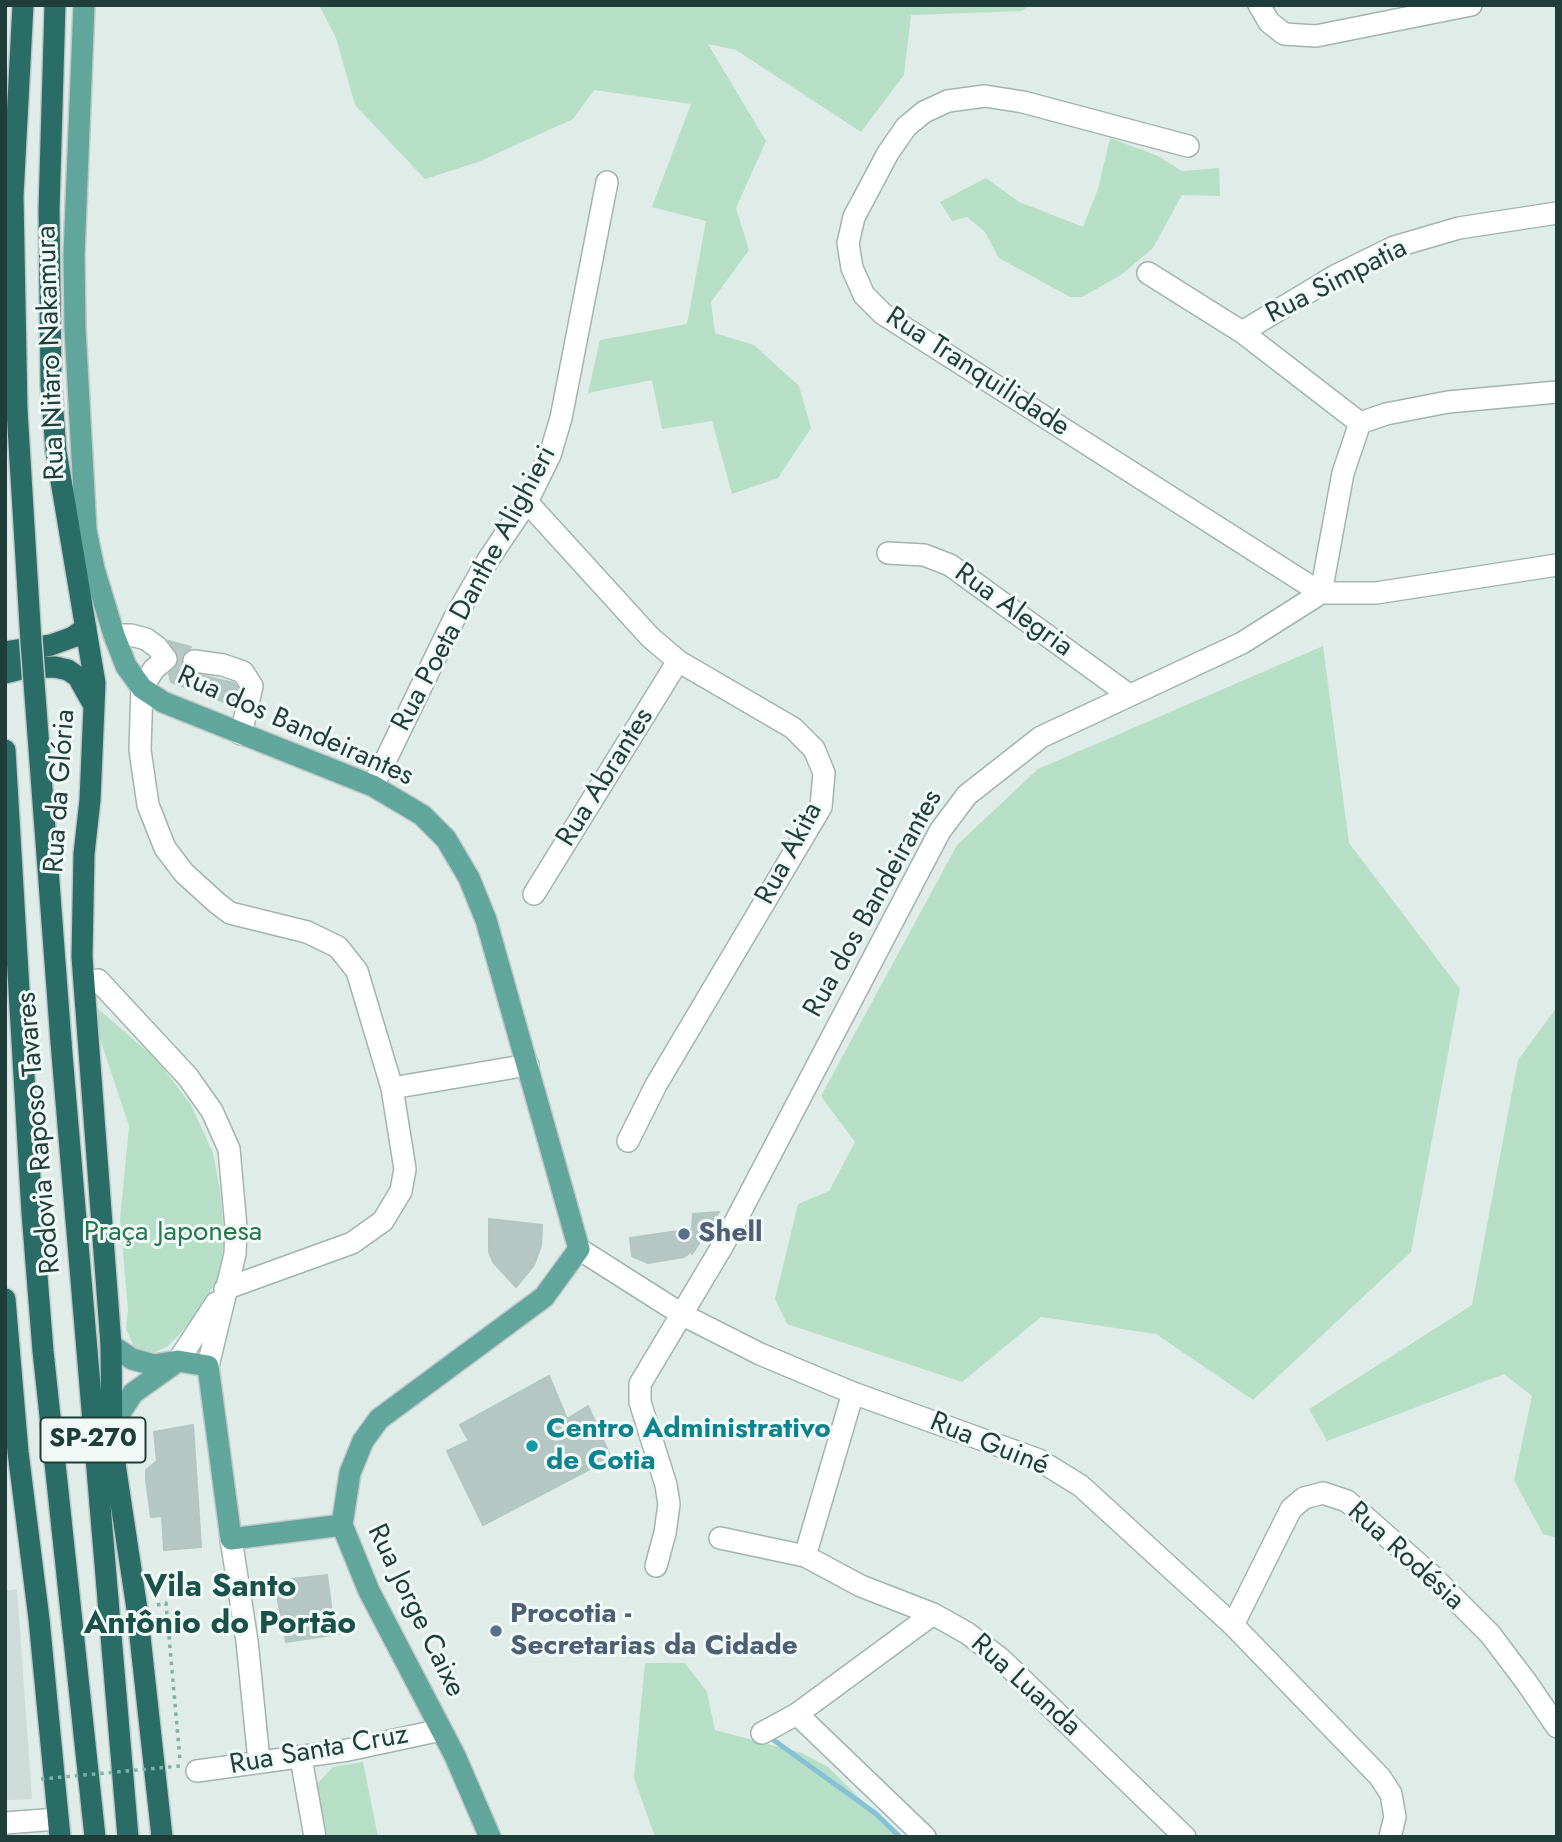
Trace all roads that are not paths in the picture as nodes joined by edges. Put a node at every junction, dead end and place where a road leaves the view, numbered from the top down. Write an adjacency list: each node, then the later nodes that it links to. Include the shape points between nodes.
1 (23, 5): 60 (highway, Rodovia Raposo Tavares / SP-270, bridge, via 13,196 18,410 32,656)
2 (55, 5): 17 (highway, Rua da Glória, via 49,236 51,385 56,451)
3 (84, 5): 18 (main road, Rua Nitaro Nakamura, via 75,328 86,530)
4 (1259, 5): 5 (street, via 1269,22 1284,34 1315,36)
5 (1471, 5)
6 (1188, 146): 16 (street, Rua Tranquilidade, via 1023,102 985,96 948,101 906,127 888,153 854,217 848,243 852,268 864,295 883,314)
7 (607, 182): 13 (street, Rua Poeta Danthe Alighieri, via 561,418 550,455)
8 (1557, 213): 10 (street, Rua Simpatia, via 1459,228 1394,247)
9 (1148, 273): 10 (street)
10 (1242, 332): 12 (street)
11 (1557, 392): 12 (street, via 1448,402)
12 (1360, 423): 16 (street, via 1343,473)
13 (527, 502): 21 (street, Rua Akita, via 650,637); 28 (street, Rua Poeta Danthe Alighieri, via 454,620)
14 (888, 553): 24 (street, Rua Alegria, via 924,555 950,565)
15 (1557, 565): 16 (street, via 1376,593)
16 (1321, 593): 24 (street, Rua dos Bandeirantes, via 1242,643)
17 (86, 628): 19 (highway, via 51,645); 25 (highway, Rua da Glória)
18 (114, 635): 23 (main road, Rua Nitaro Nakamura, via 126,666); 23 (street, via 146,639 166,660)
19 (5, 652)
20 (194, 661): 26 (street, via 243,672 252,686)
21 (678, 661): 29 (street, Rua Abrantes); 33 (street, Rua Akita, via 793,728 814,749 824,773 821,807 656,1085)
22 (5, 673): 25 (highway, via 24,668 68,670 78,677)
23 (142, 688): 26 (main road, Rua dos Bandeirantes, via 163,702); 32 (street, via 140,751 148,805 165,848 184,873 230,912 307,932 338,947 358,971)
24 (1129, 695): 37 (street, Rua dos Bandeirantes, via 1041,737 967,795 940,831)
25 (94, 707): 38 (highway, Rua da Glória, via 82,957)
26 (241, 734): 28 (main road, Rua dos Bandeirantes)
27 (5, 750): 59 (highway, Rodovia Raposo Tavares / SP-270, via 43,1351)
28 (373, 786): 31 (main road, Rua dos Bandeirantes, via 422,815 446,839 469,878 486,920)
29 (534, 894)
30 (98, 980): 35 (street, via 188,1077 212,1111 229,1149 236,1227 235,1254)
31 (528, 1065): 32 (street); 34 (main road, Rua dos Bandeirantes)
32 (392, 1088): 35 (street, via 405,1169 401,1191 383,1221 352,1242)
33 (628, 1141)
34 (579, 1249): 37 (street, Rua Guiné); 43 (main road, Rua Jorge Caixe, via 544,1297 379,1419 363,1441 351,1473)
35 (225, 1289): 39 (street); 40 (street)
36 (5, 1298): 58 (highway)
37 (683, 1315): 41 (street, Rua Guiné); 47 (street, Rua dos Bandeirantes, via 639,1391 669,1504)
38 (111, 1345): 39 (main road, via 132,1360 154,1365); 42 (highway, Rua da Glória)
39 (178, 1361): 40 (main road); 42 (main road, via 133,1393)
40 (208, 1366): 45 (main road)
41 (853, 1393): 46 (street); 49 (street, Rua Guiné, via 1039,1460 1082,1486)
42 (112, 1425): 61 (highway, Rua da Glória)
43 (342, 1525): 45 (main road); 52 (main road, Rua Jorge Caixe, via 369,1591)
44 (720, 1538): 46 (street, Rua Luanda)
45 (231, 1539): 55 (street)
46 (805, 1556): 48 (street, Rua Luanda, via 861,1586)
47 (656, 1566)
48 (933, 1614): 50 (street); 65 (street, Rua Luanda, via 1001,1659)
49 (1233, 1625): 51 (street, Rua Rodésia, via 1291,1509 1304,1498 1323,1493 1347,1501 1431,1574 1490,1634); 66 (street, Rua Guiné, via 1380,1777 1391,1794 1395,1818)
50 (797, 1714): 53 (street); 64 (street)
51 (1557, 1727)
52 (441, 1730): 54 (street, Rua Santa Cruz); 63 (main road, Rua Jorge Caixe)
53 (762, 1733)
54 (300, 1758): 55 (street, Rua Santa Cruz); 62 (street)
55 (259, 1761): 56 (street, Rua Santa Cruz)
56 (197, 1771)
57 (5, 1823): 58 (street)
58 (59, 1828)
59 (95, 1837)
60 (128, 1837)
61 (162, 1837)
62 (315, 1837)
63 (490, 1837)
64 (925, 1837)
65 (1185, 1837)
66 (1390, 1837)

